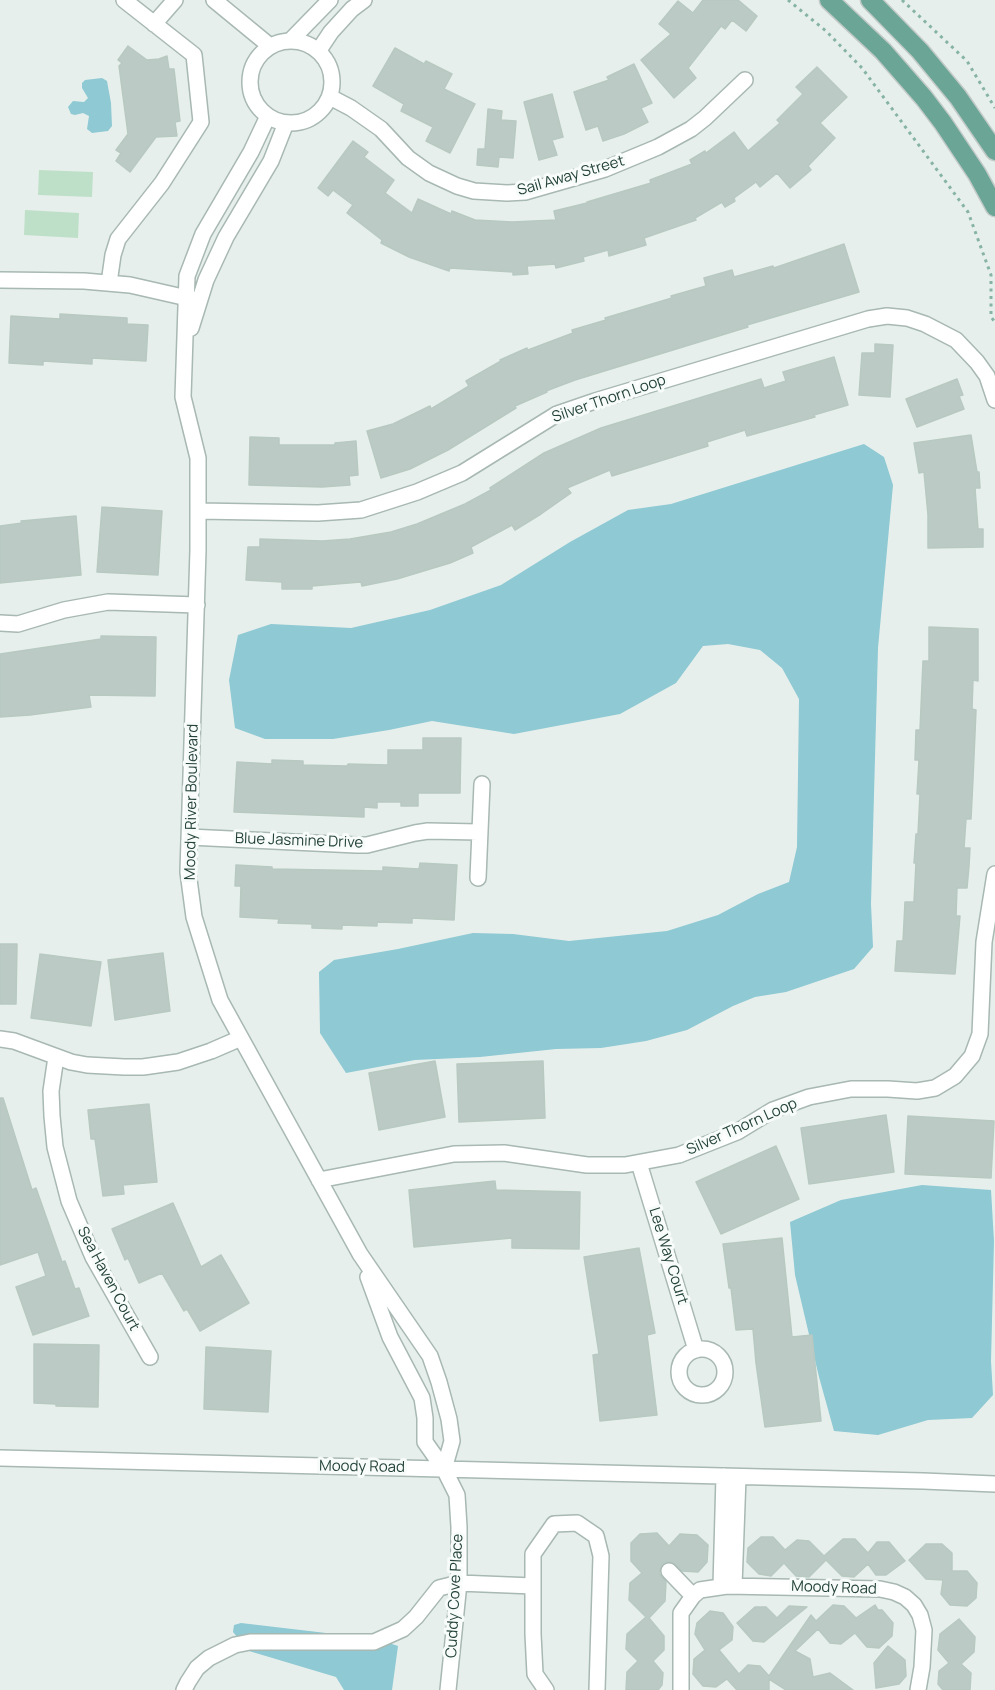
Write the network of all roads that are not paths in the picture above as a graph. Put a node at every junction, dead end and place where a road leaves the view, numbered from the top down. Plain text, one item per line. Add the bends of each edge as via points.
1 (124, 0) edge
2 (175, 0) edge
3 (214, 0) edge
4 (330, 0) edge
5 (364, 0) edge
6 (829, 0) edge
7 (870, 0) edge
8 (154, 24) junction
9 (291, 40) junction
10 (270, 46) junction
11 (319, 50) junction
12 (745, 80) dead end
13 (330, 97) junction
14 (268, 116) junction
15 (286, 123) junction
16 (995, 151) edge
17 (995, 207) edge
18 (0, 280) edge
19 (109, 283) junction
20 (193, 299) junction
21 (995, 400) edge
22 (198, 511) junction
23 (197, 605) junction
24 (0, 623) edge
25 (482, 784) dead end
26 (479, 832) junction
27 (189, 837) junction
28 (995, 874) edge
29 (478, 878) dead end
30 (988, 1017) edge
31 (241, 1038) junction
32 (0, 1039) edge
33 (56, 1058) junction
34 (639, 1163) junction
35 (319, 1180) junction
36 (360, 1254) junction
37 (408, 1326) junction
38 (390, 1337) junction
39 (696, 1350) dead end
40 (150, 1358) dead end
41 (0, 1458) edge
42 (444, 1469) junction
43 (731, 1476) junction
44 (995, 1484) edge
45 (669, 1571) dead end
46 (459, 1583) junction
47 (533, 1586) junction
48 (728, 1586) junction
49 (693, 1596) junction
50 (184, 1690) edge
51 (448, 1690) edge
52 (546, 1690) edge
53 (597, 1690) edge
54 (681, 1690) edge
55 (918, 1690) edge

1 - 8 street
2 - 8 street
3 - 10 street
4 - 9 street
5 - 11 street via 338,24
6 - 17 main road via 883,51 924,98
7 - 16 main road via 928,60
8 - 19 street via 194,55 201,122 162,183 118,239
9 - 10 street
9 - 11 street
10 - 14 street via 255,61 250,85 254,99
11 - 13 street via 332,75
12 - 13 street, Sail Away Street via 691,129 658,147 605,169 507,194 474,191 429,173 408,158 381,129
13 - 15 street via 318,113 306,120
14 - 15 street
14 - 20 street, Moody River Boulevard via 203,234 187,276
15 - 20 street, Moody River Boulevard via 271,161
18 - 19 street
19 - 20 street
20 - 22 street, Moody River Boulevard via 183,397 198,458
21 - 22 street, Silver Thorn Loop via 987,376 956,340 925,324 887,316 557,414 462,473 361,510
22 - 23 street, Moody River Boulevard
23 - 24 street via 108,602 18,624
23 - 27 street, Moody River Boulevard
25 - 26 street
26 - 27 street, Blue Jasmine Drive via 415,832 356,845
26 - 29 street
27 - 31 street, Moody River Boulevard via 188,872 194,917 220,1000
28 - 30 street, Silver Thorn Loop via 984,942
30 - 34 street, Silver Thorn Loop via 972,1056 955,1076 935,1088 851,1089 809,1097 679,1155
31 - 33 street via 192,1058 153,1066 106,1067
31 - 35 street, Moody River Boulevard
32 - 33 street
33 - 40 street, Sea Haven Court via 52,1116 55,1147 69,1201 93,1257
34 - 35 street, Silver Thorn Loop via 587,1165 504,1153 454,1154
34 - 39 street, Lee Way Court
35 - 36 street, Moody River Boulevard
36 - 37 street, Moody River Boulevard
36 - 38 street, Moody River Boulevard
37 - 38 street
37 - 42 street, Moody River Boulevard via 430,1356 449,1419 452,1441
38 - 42 street, Moody River Boulevard via 422,1398 425,1442
41 - 42 street, Moody Road
42 - 43 street, Moody Road
42 - 46 street, Cuddy Cove Place via 457,1495
43 - 44 street, Moody Road
43 - 48 street
45 - 49 street
46 - 47 street
46 - 50 street via 439,1588 403,1629 374,1642 250,1641 209,1658
46 - 51 street, Cuddy Cove Place
47 - 52 street via 535,1674
47 - 53 street via 533,1554 554,1524 577,1523 596,1536 601,1556
48 - 49 street, Moody Road via 700,1590
48 - 55 street, Moody Road via 880,1589 906,1596 920,1615 924,1630
49 - 54 street via 681,1613

